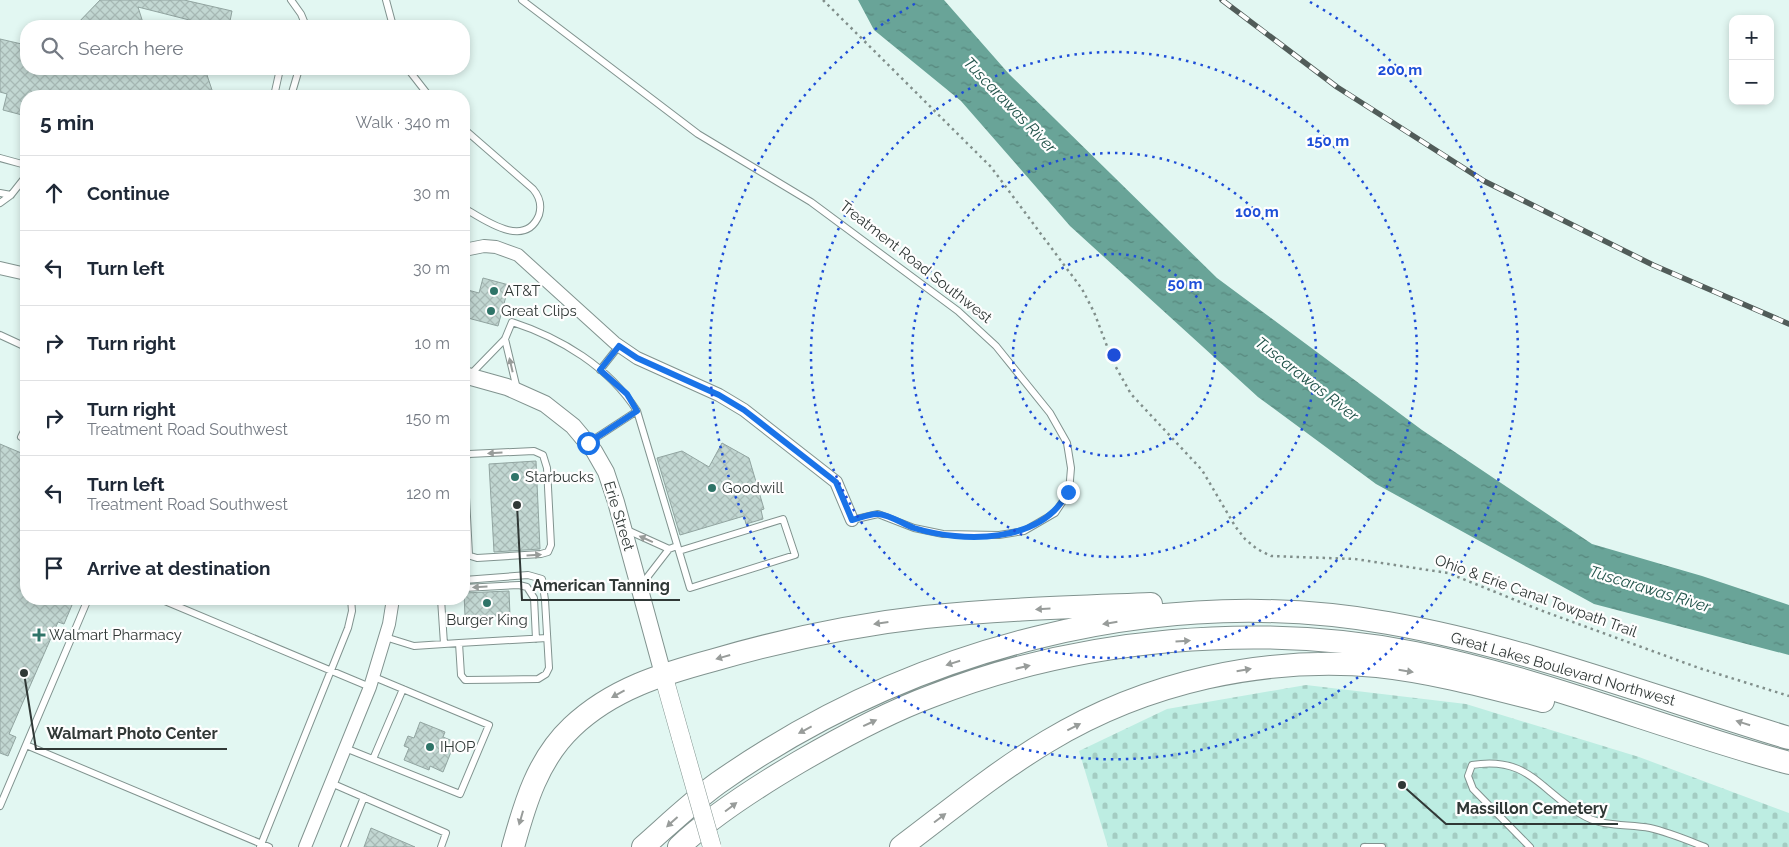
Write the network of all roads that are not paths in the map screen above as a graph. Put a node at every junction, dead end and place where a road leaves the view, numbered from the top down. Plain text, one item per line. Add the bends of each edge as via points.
1 (291, 0) edge
2 (386, 0) edge
3 (522, 0) edge
4 (304, 20) edge
5 (391, 20) edge
6 (279, 75) edge
7 (297, 75) edge
8 (413, 75) edge
9 (275, 90) edge
10 (293, 90) edge
11 (424, 90) edge
12 (470, 134) edge
13 (0, 158) edge
14 (20, 163) edge
15 (20, 184) edge
16 (0, 193) edge
17 (12, 195) junction
18 (0, 202) edge
19 (470, 212) edge
20 (470, 249) edge
21 (0, 268) edge
22 (20, 273) edge
23 (0, 335) edge
24 (505, 339) junction
25 (20, 344) edge
26 (619, 346) junction
27 (600, 370) junction
28 (470, 374) edge
29 (470, 380) edge
30 (517, 391) junction
31 (637, 411) junction
32 (588, 443) junction
33 (470, 454) edge
34 (852, 520) joint
35 (624, 528) junction
36 (678, 548) junction
37 (669, 549) junction
38 (470, 555) edge
39 (470, 580) edge
40 (640, 587) junction
41 (470, 588) edge
42 (85, 605) edge
43 (174, 605) edge
44 (352, 605) edge
45 (392, 605) edge
46 (441, 605) edge
47 (385, 637) junction
48 (547, 638) junction
49 (536, 639) junction
50 (459, 643) junction
51 (444, 644) junction
52 (1538, 659) junction
53 (331, 670) junction
54 (663, 674) junction
55 (372, 682) junction
56 (403, 689) junction
57 (1675, 728) junction
58 (1789, 738) edge
59 (26, 745) junction
60 (345, 748) junction
61 (372, 759) junction
62 (1789, 764) edge
63 (331, 782) junction
64 (364, 797) junction
65 (0, 806) edge
66 (261, 845) edge
67 (269, 847) edge
68 (305, 847) edge
69 (344, 847) edge
70 (441, 847) edge
71 (513, 847) edge
72 (644, 847) edge
73 (679, 847) edge
74 (712, 847) edge
75 (901, 847) edge
76 (1364, 847) edge
77 (1382, 847) edge
78 (1530, 847) edge
79 (1704, 847) edge

1 - 4 lane
2 - 5 lane
3 - 34 lane, Treatment Road Southwest via 698,134 811,202 958,311 996,346 1050,413 1067,443 1071,468 1068,492 1054,512 1024,531 998,535 943,534 914,528 878,514
6 - 9 lane
7 - 10 lane
8 - 11 lane
12 - 19 lane via 533,189 540,207 531,226 511,231 497,228
13 - 14 lane
15 - 17 lane
16 - 17 lane
17 - 18 lane
20 - 26 street, Treatment Road Southwest via 496,247 518,255
21 - 22 street
23 - 25 lane
24 - 27 lane via 512,322 537,330
24 - 28 lane
30 -> 24 lane
26 - 27 lane
26 - 34 street, Treatment Road Southwest via 744,410 836,482
27 - 31 lane via 627,394
29 - 30 street, Erie Street
30 - 32 street, Erie Street via 554,410
31 - 32 lane
31 - 36 lane
32 - 35 street, Erie Street via 606,472
38 -> 33 lane via 477,558 544,554 550,550 551,540 547,468 543,455 530,451
37 -> 35 lane
35 - 40 street, Erie Street
36 - 36 lane via 690,588 795,555 784,519
36 - 37 lane
37 - 40 lane
39 - 48 lane via 528,575 540,578 544,585
40 - 54 street, Erie Street
49 -> 41 lane via 534,598 527,587
42 - 59 lane
43 - 53 lane
44 - 53 lane via 348,628
45 - 47 street
46 - 51 lane
47 - 51 lane via 414,646
47 - 55 street
48 - 49 lane
48 - 50 lane via 548,670 535,680 466,681 462,675
49 - 50 lane
50 - 51 lane
52 -> 54 highway via 1459,628 1390,612 1310,604 1208,602 925,617 754,648
58 -> 52 highway, Great Lakes Boulevard Northwest
52 -> 72 highway, Great Lakes Boulevard Northwest via 1387,623 1282,612 1153,616 1071,630 1000,647 934,669 823,720 718,784
53 - 55 lane
53 - 66 lane
54 -> 71 highway via 603,702 558,742 532,785
54 - 74 main road, Erie Street, bridge
55 - 56 lane
55 - 60 street
56 - 61 lane
56 - 61 lane via 489,725 460,794
57 - 62 highway, Great Lakes Boulevard Northwest
73 -> 57 highway, Great Lakes Boulevard Northwest via 790,767 896,711 932,695 1017,668 1126,646 1245,638 1325,640 1374,646 1502,673
75 -> 57 highway via 1015,761 1076,726 1160,691 1248,670 1298,664 1379,667 1461,680 1634,724
59 - 65 lane
59 - 66 lane
60 - 61 lane
60 - 63 street
63 - 64 lane
63 - 68 street
64 - 69 lane
64 - 70 lane via 446,833
66 - 67 lane
76 - 77 lane
78 - 79 lane via 1473,789 1468,776 1472,765 1487,762 1506,764 1529,773 1554,797 1586,817 1603,823 1652,828

